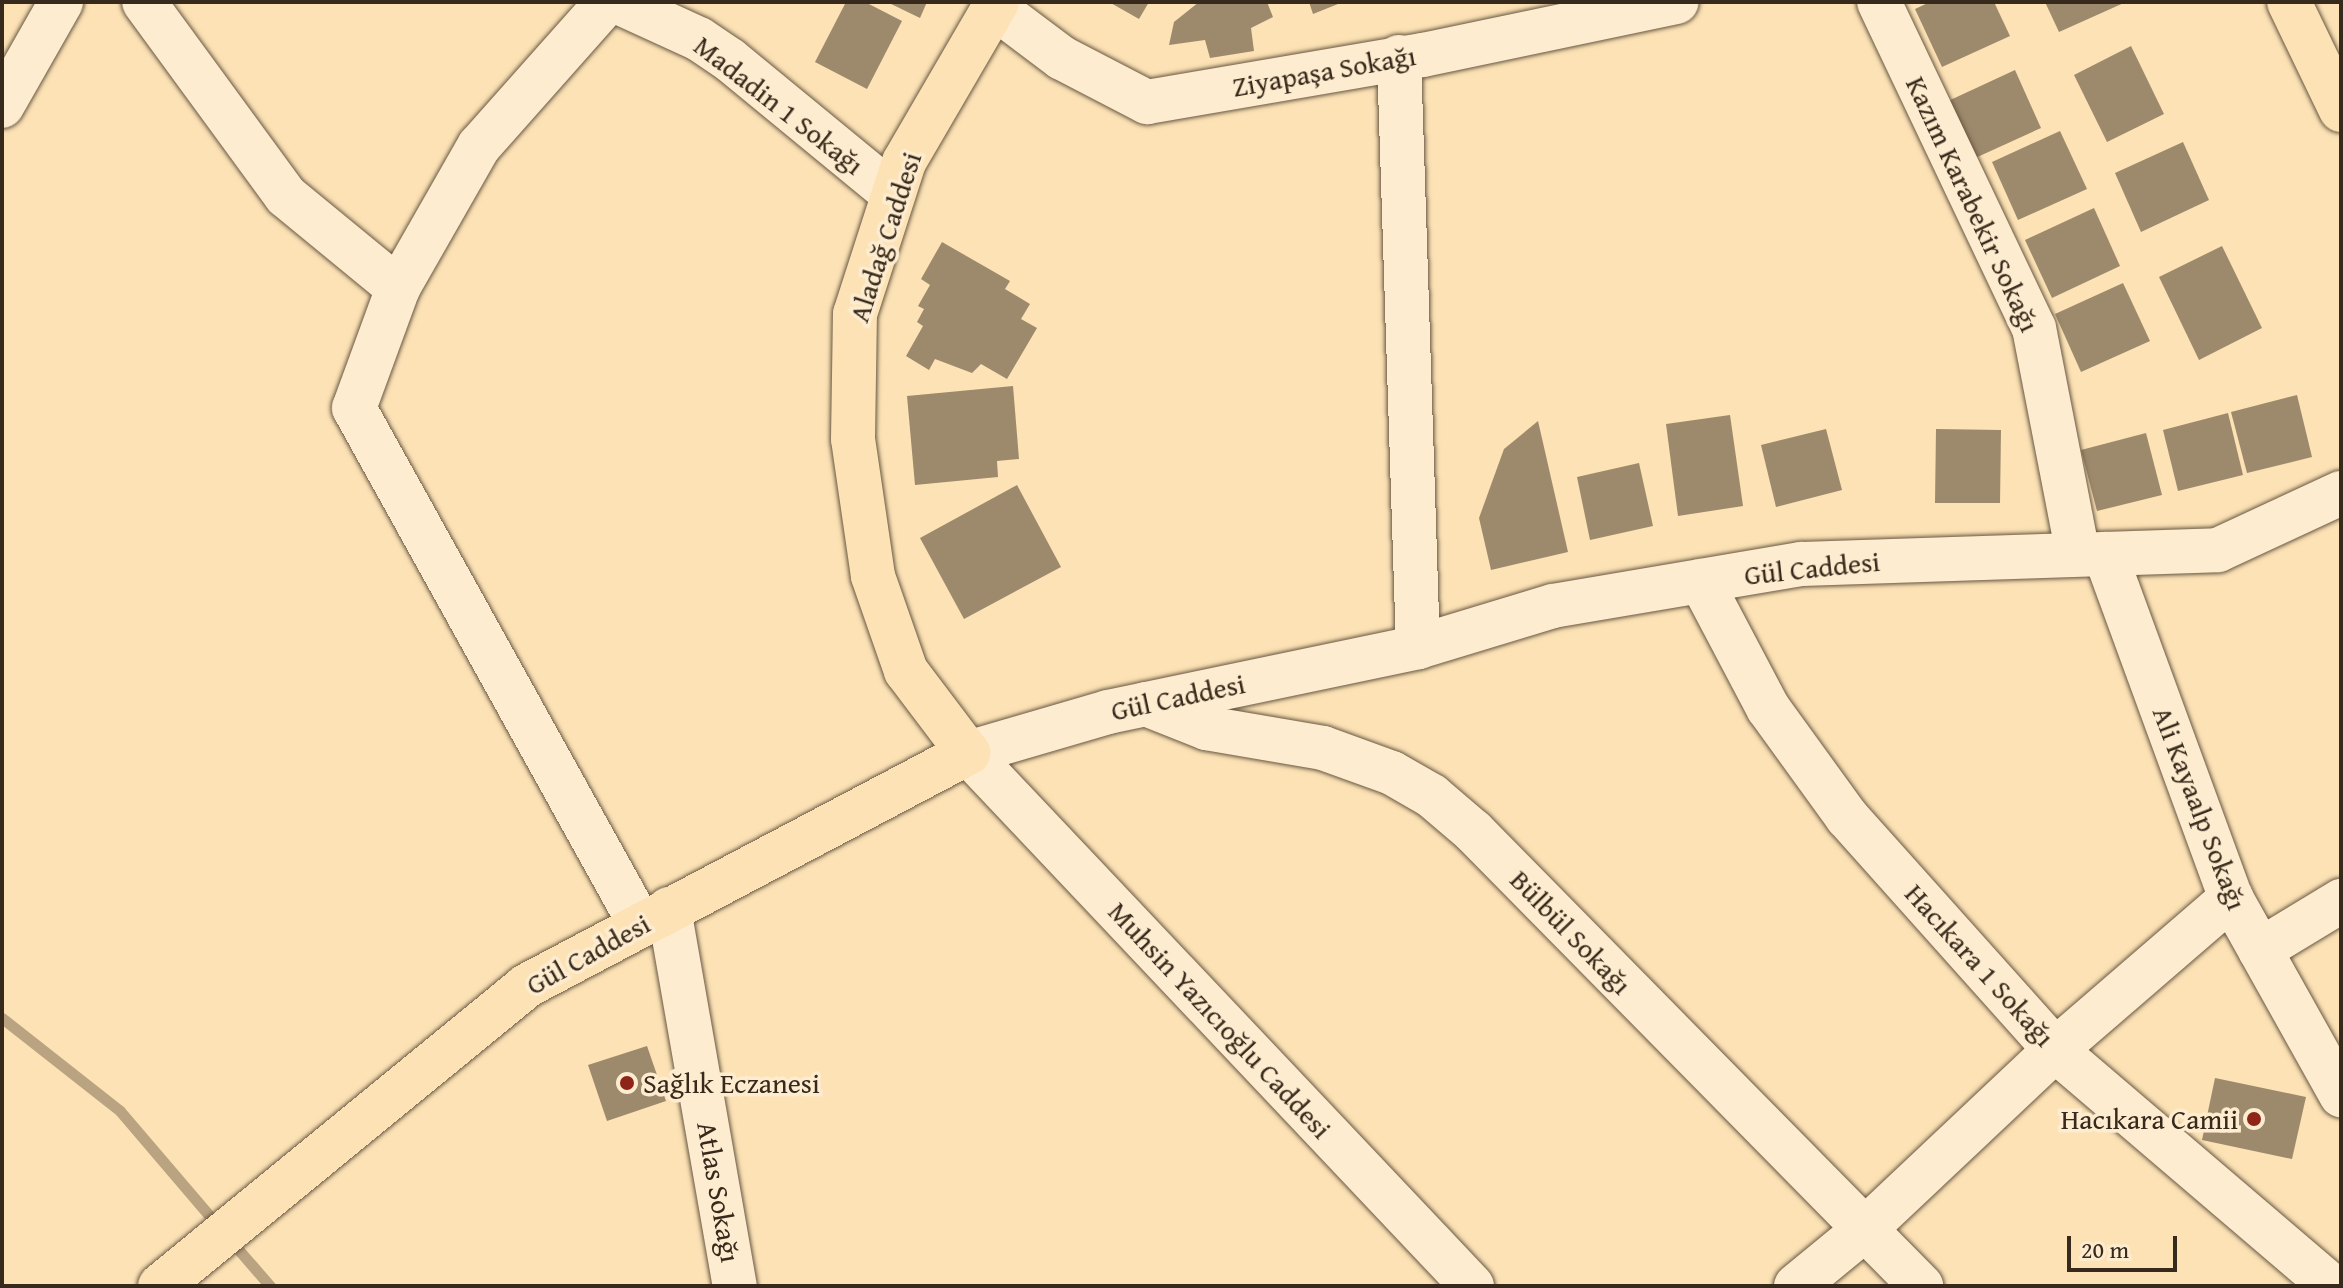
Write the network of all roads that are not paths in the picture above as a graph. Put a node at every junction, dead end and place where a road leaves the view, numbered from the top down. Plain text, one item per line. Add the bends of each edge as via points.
1 (61, 2) edge
2 (144, 2) edge
3 (607, 2) edge
4 (618, 2) edge
5 (1677, 2) edge
6 (1879, 2) edge
7 (2289, 2) edge
8 (995, 4) edge
9 (1494, 20) edge
10 (1399, 57) junction
11 (2, 106) edge
12 (2341, 110) edge
13 (893, 194) junction
14 (398, 288) junction
15 (2341, 493) edge
16 (2092, 554) junction
17 (1701, 581) junction
18 (1418, 647) junction
19 (1146, 704) junction
20 (968, 753) junction
21 (2231, 898) junction
22 (2341, 901) edge
23 (654, 917) junction
24 (2260, 950) junction
25 (2055, 1050) junction
26 (2341, 1095) edge
27 (1863, 1231) junction
28 (160, 1286) edge
29 (735, 1286) edge
30 (1472, 1286) edge
31 (1796, 1286) edge
32 (1921, 1286) edge
33 (2331, 1286) edge

1 - 11 street
2 - 14 street via 286,196
3 - 14 street, Atlas Sokağı via 479,146
4 - 13 street, Madadin 1 Sokağı via 699,39 730,60
5 - 9 street, Ziyapaşa Sokağı
6 - 16 street, Kazım Karabekir Sokağı via 2034,328
7 - 12 main road
8 - 10 street, Ziyapaşa Sokağı via 1062,58 1147,102
8 - 13 main road, Aladağ Caddesi via 904,162
9 - 10 street, Ziyapaşa Sokağı
10 - 18 street
13 - 20 main road, Aladağ Caddesi via 855,314 853,439 873,576 906,671
14 - 23 street, Atlas Sokağı via 354,408
15 - 16 street, Gül Caddesi via 2218,550
16 - 17 street, Gül Caddesi via 1801,564
16 - 21 street, Ali Kayaalp Sokağı
17 - 18 street, Gül Caddesi via 1553,606
17 - 25 street, Hacıkara 1 Sokağı via 1768,708 1847,817
18 - 19 street, Gül Caddesi
19 - 20 street, Gül Caddesi
19 - 27 street, Bülbül Sokağı via 1206,728 1323,748 1392,773 1432,796 1473,831
20 - 23 main road, Gül Caddesi
20 - 30 street, Muhsin Yazıcıoğlu Caddesi
21 - 24 street, Ali Kayaalp Sokağı
21 - 25 street
22 - 24 street
23 - 28 main road, Gül Caddesi via 526,986
23 - 29 street, Atlas Sokağı
24 - 26 street, Ali Kayaalp Sokağı
25 - 27 street
25 - 33 street, Hacıkara 1 Sokağı
27 - 31 street
27 - 32 street, Bülbül Sokağı

